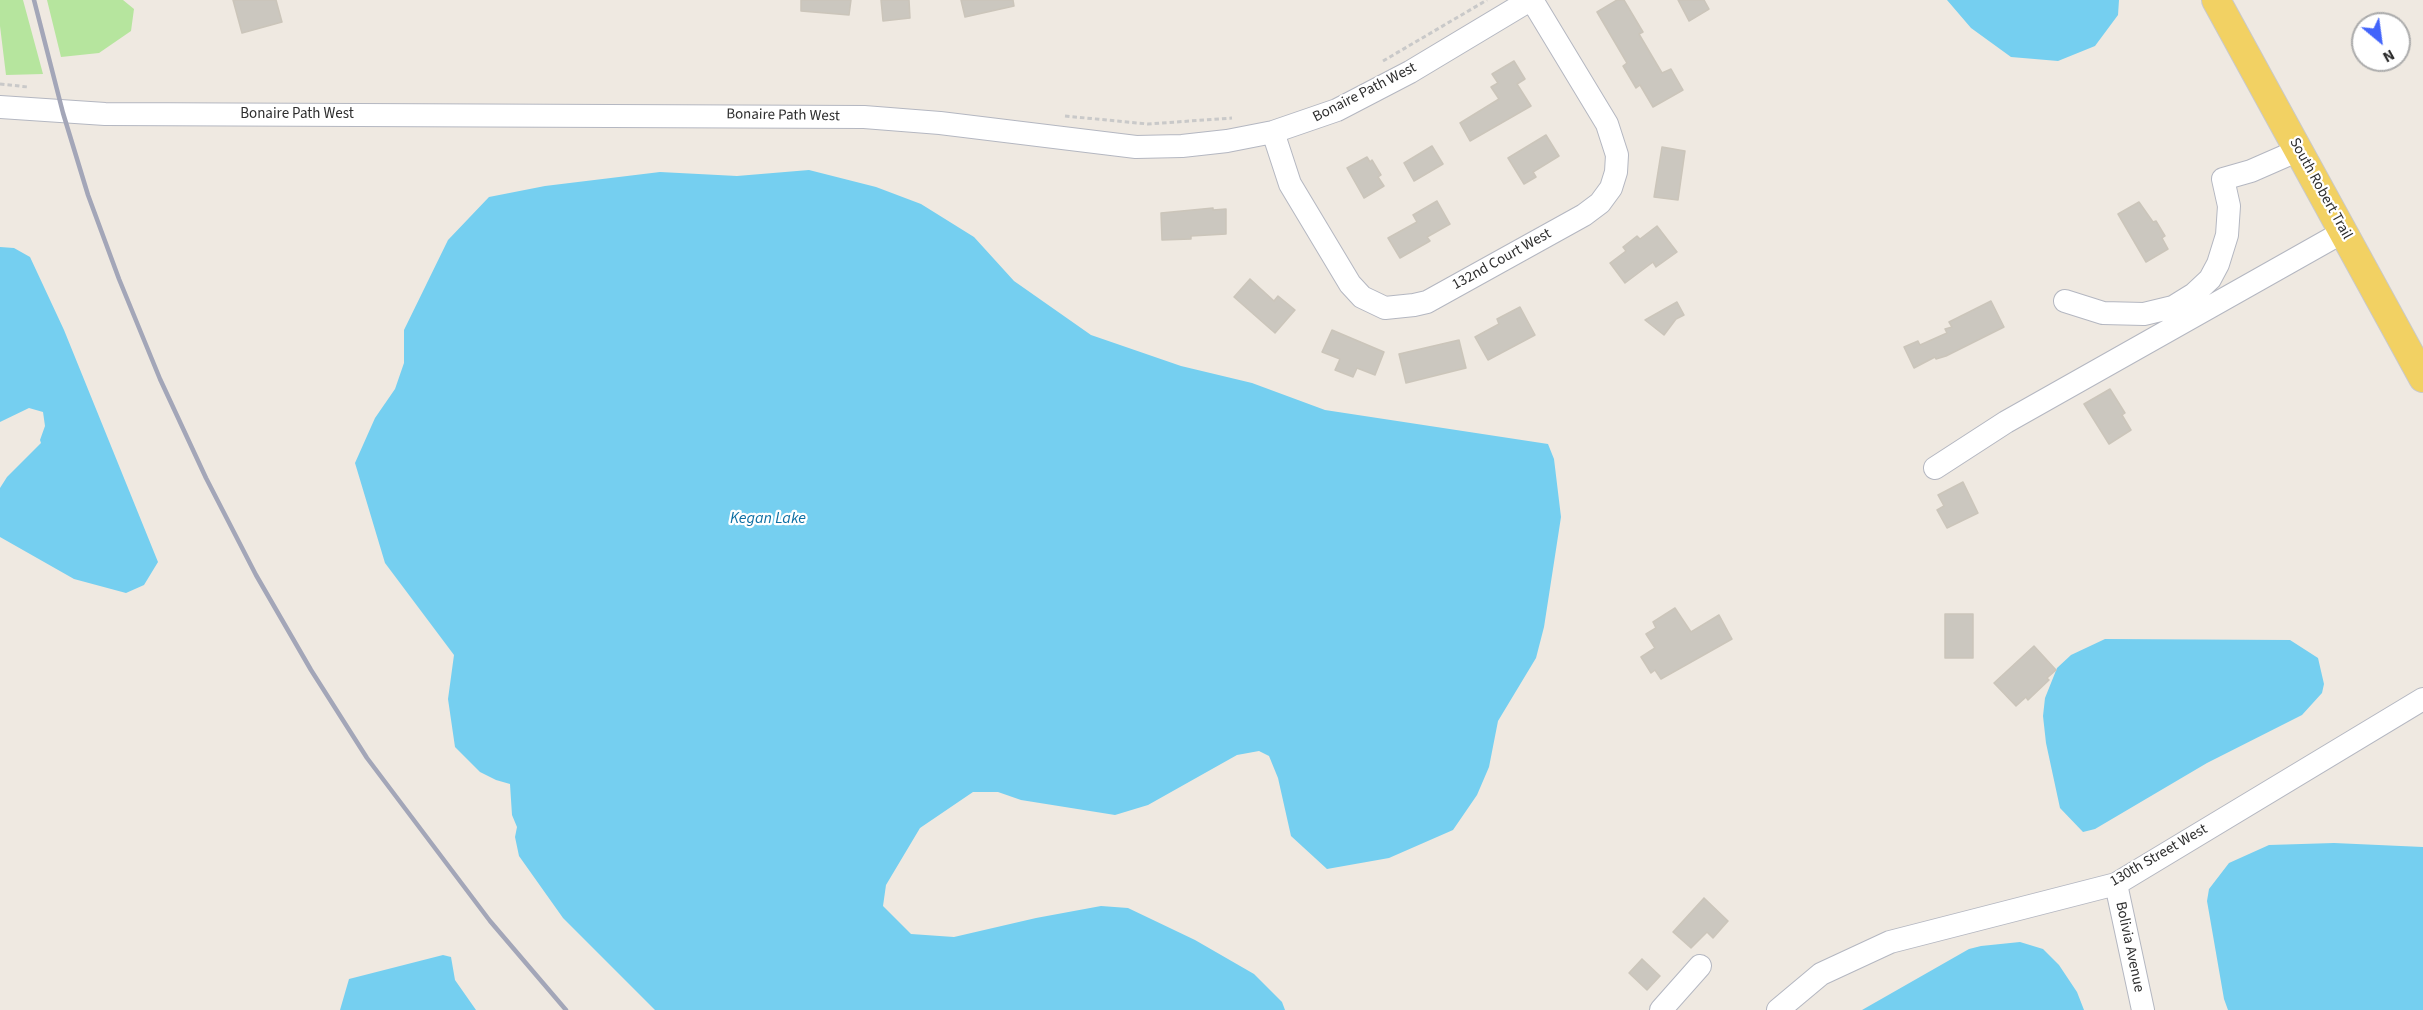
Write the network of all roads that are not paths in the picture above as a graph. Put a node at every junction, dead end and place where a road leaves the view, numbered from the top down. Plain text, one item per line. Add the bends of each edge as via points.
1 (1531, 0) edge
2 (2216, 0) edge
3 (0, 107) edge
4 (1273, 132) junction
5 (2299, 150) junction
6 (2343, 232) junction
7 (2064, 301) dead end
8 (2423, 378) edge
9 (1935, 468) dead end
10 (2423, 699) edge
11 (2115, 884) junction
12 (1700, 966) dead end
13 (1660, 1010) edge
14 (1778, 1010) edge
15 (2143, 1010) edge

1 - 4 street, Bonaire Path West via 1376,91 1337,110
1 - 4 street, 132nd Court West via 1607,124 1617,155 1611,188 1584,215 1427,302 1384,308 1362,297 1350,284 1290,184
2 - 5 main road, South Robert Trail
3 - 4 street, Bonaire Path West via 105,114 864,117 1136,147 1182,146
5 - 6 main road, South Robert Trail
5 - 7 street via 2252,171 2223,178 2229,206 2227,235 2210,279 2194,294 2173,307 2144,314 2103,313
6 - 8 main road, South Robert Trail
6 - 9 street via 2006,422
10 - 11 street, 130th Street West
11 - 14 street, 130th Street West via 1890,942 1821,974
11 - 15 street, Bolivia Avenue
12 - 13 street

